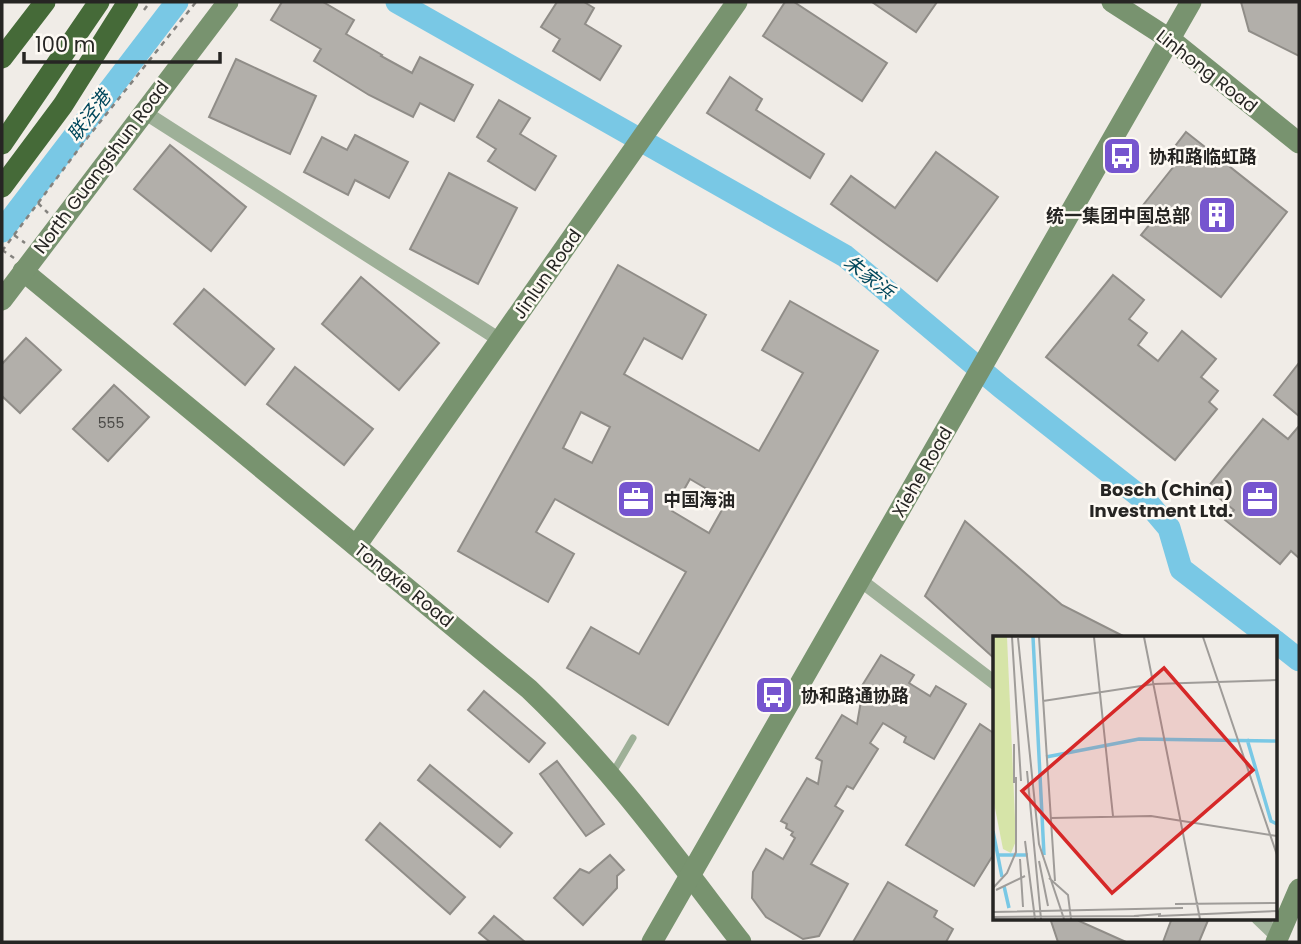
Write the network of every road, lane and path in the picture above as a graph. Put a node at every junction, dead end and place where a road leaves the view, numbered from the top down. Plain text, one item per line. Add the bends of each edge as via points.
1 (45, 2) edge
2 (100, 2) edge
3 (128, 2) edge
4 (196, 2) edge
5 (228, 2) edge
6 (737, 2) edge
7 (1112, 2) edge
8 (1191, 2) edge
9 (1171, 40) junction
10 (2, 58) edge
11 (144, 112) junction
12 (1299, 143) edge
13 (2, 144) edge
14 (2, 187) edge
15 (2, 251) edge
16 (23, 271) junction
17 (2, 300) edge
18 (500, 340) junction
19 (356, 546) junction
20 (860, 580) junction
21 (993, 681) edge
22 (633, 738) dead end
23 (612, 775) junction
24 (690, 875) junction
25 (1299, 889) edge
26 (1260, 920) edge
27 (1277, 940) edge
28 (652, 942) edge
29 (741, 942) edge

1 - 10 highway
2 - 13 highway
3 - 14 highway via 63,105
4 - 15 path
5 - 11 street, North Guangshun Road
6 - 18 street, Jinlun Road
7 - 9 street, Linhong Road
8 - 9 street, Xiehe Road
9 - 12 street, Linhong Road
9 - 20 street, Xiehe Road
11 - 16 street, North Guangshun Road
11 - 18 street
16 - 17 street, North Guangshun Road
16 - 19 street, Tongxie Road
18 - 19 street, Jinlun Road
19 - 23 street, Tongxie Road via 529,689
20 - 21 street
20 - 24 street, Xiehe Road
22 - 23 lane
23 - 24 street, Tongxie Road
24 - 28 street, Xiehe Road
24 - 29 street, Tongxie Road
25 - 27 street
26 - 27 street

